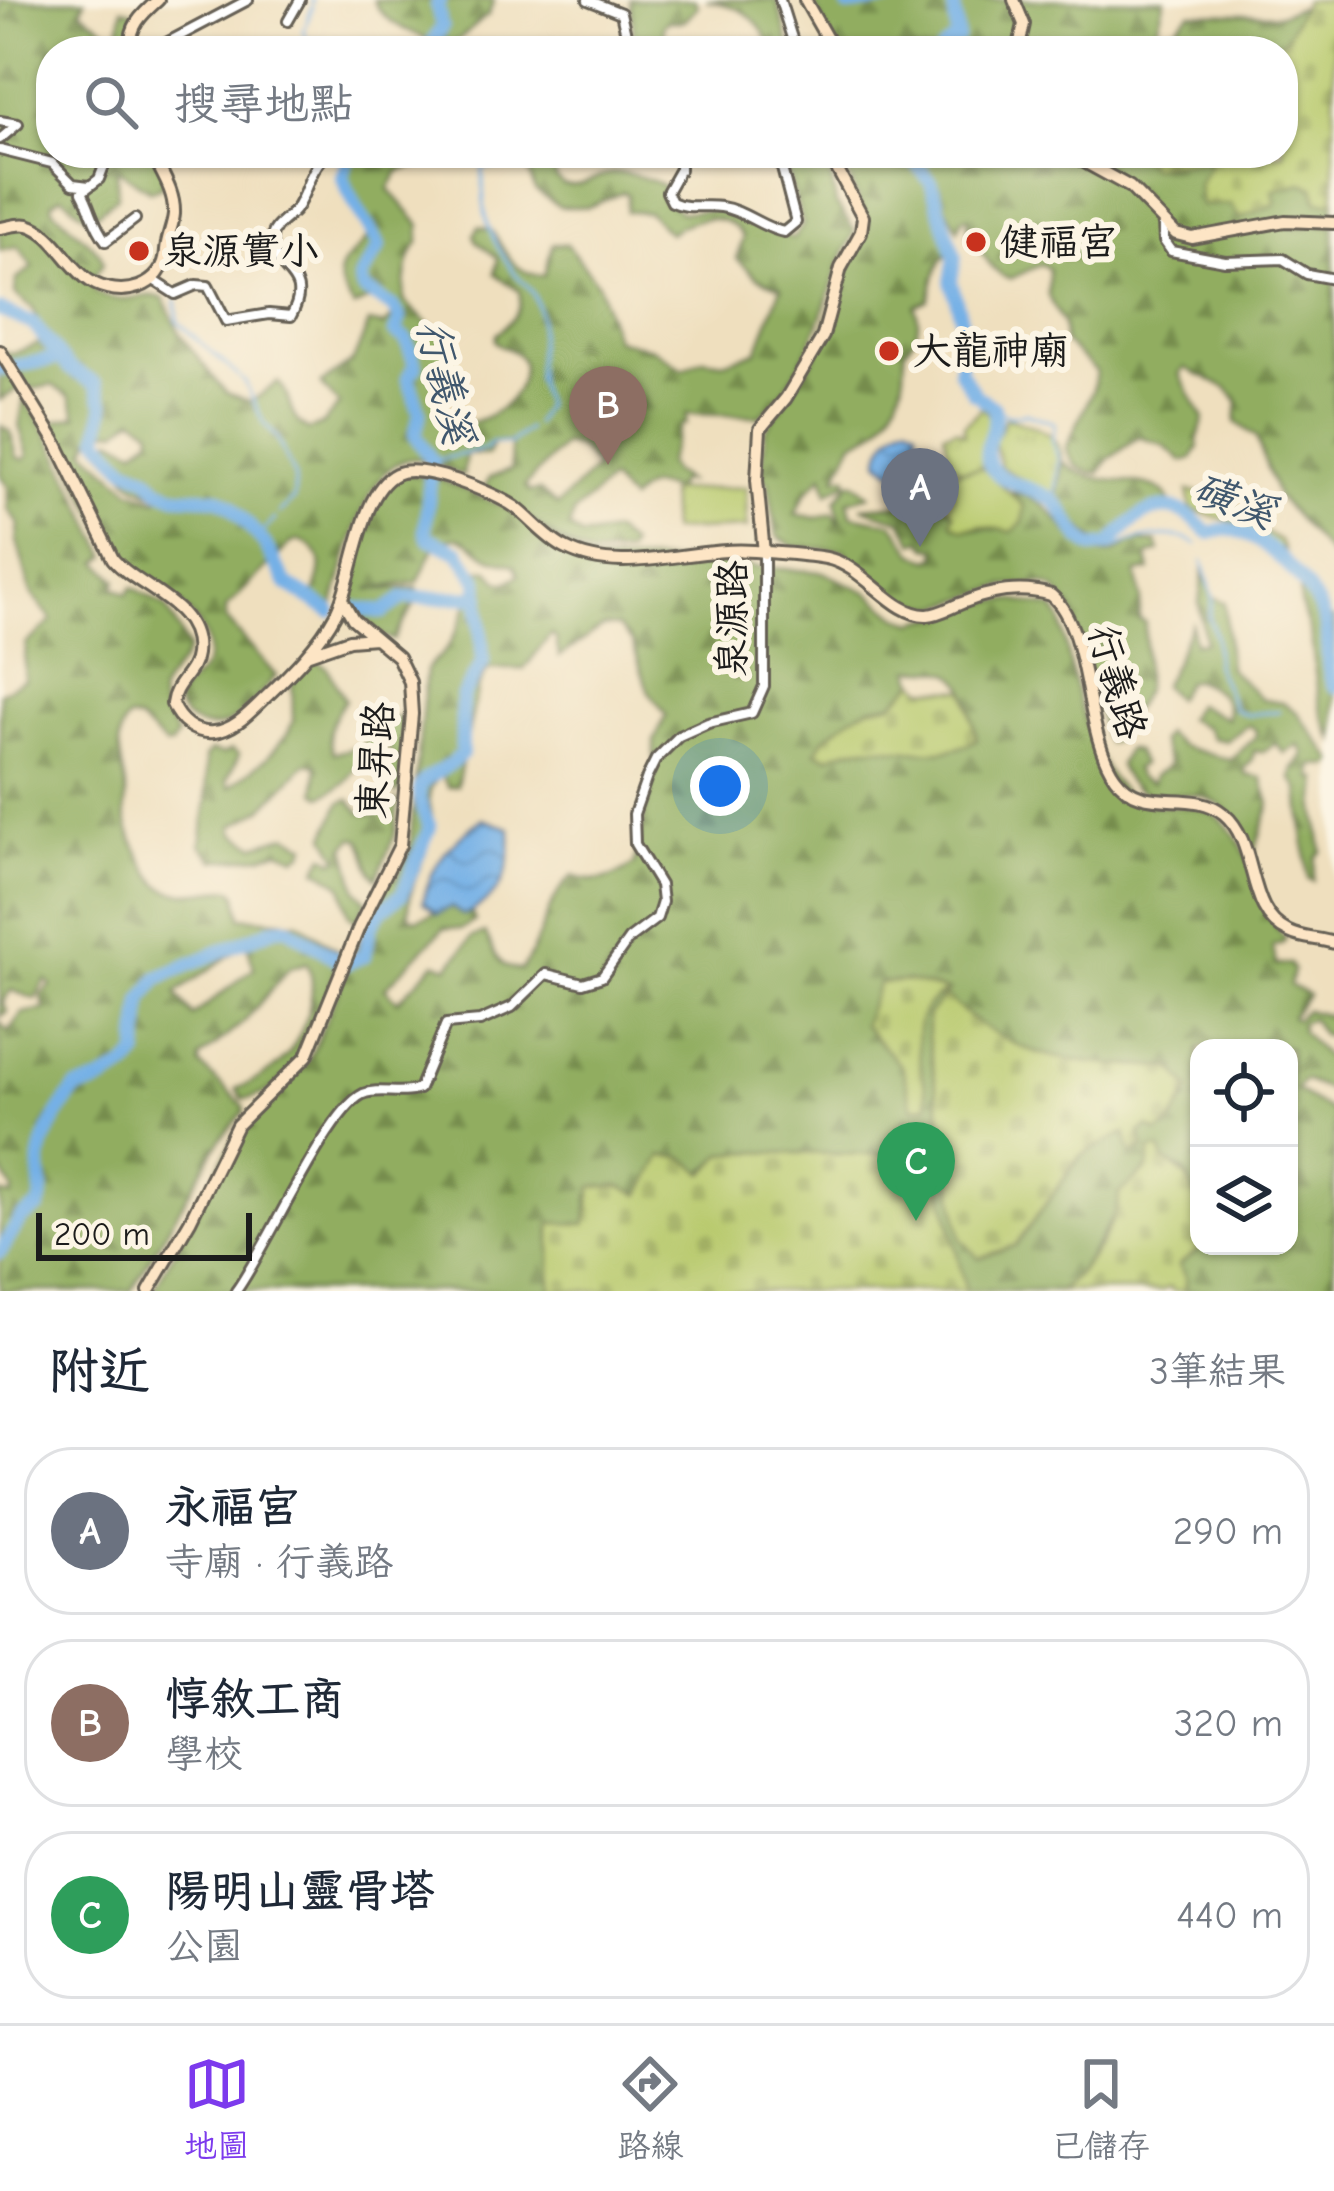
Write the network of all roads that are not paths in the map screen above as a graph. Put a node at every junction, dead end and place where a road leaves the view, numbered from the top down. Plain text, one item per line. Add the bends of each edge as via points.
1 (158, 0) edge
2 (248, 0) edge
3 (300, 0) edge
4 (589, 0) edge
5 (780, 0) edge
6 (805, 0) edge
7 (1014, 0) edge
8 (288, 22) dead end
9 (132, 36) edge
10 (180, 36) edge
11 (626, 36) edge
12 (791, 36) edge
13 (825, 36) edge
14 (1021, 36) edge
15 (0, 121) edge
16 (0, 139) edge
17 (0, 150) edge
18 (36, 160) edge
19 (56, 168) edge
20 (105, 168) edge
21 (159, 168) edge
22 (315, 168) edge
23 (679, 168) edge
24 (782, 168) edge
25 (837, 168) edge
26 (1095, 168) edge
27 (90, 186) junction
28 (135, 219) dead end
29 (1163, 224) junction
30 (1334, 224) edge
31 (0, 229) edge
32 (1334, 279) edge
33 (154, 281) junction
34 (6, 360) edge
35 (764, 553) junction
36 (343, 601) junction
37 (375, 638) junction
38 (307, 655) junction
39 (1334, 943) edge
40 (148, 1291) edge
41 (236, 1291) edge

1 - 9 street
2 - 10 street
3 - 8 street
4 - 11 street via 621,13
5 - 12 street
6 - 13 street
7 - 14 street
15 - 16 street via 18,124
17 - 18 street
19 - 27 street via 73,184
20 - 27 street
21 - 33 street via 174,208 166,260
22 - 33 street via 272,238 300,290 291,316 226,321 208,286 175,294
23 - 24 street via 667,192 672,202 727,208 784,232 796,222
25 - 35 street, 泉源路 via 863,217 861,232 841,268 823,336 760,430
26 - 29 street via 1130,187
27 - 28 street via 83,195 106,241
29 - 30 street via 1192,238 1275,222
29 - 32 street via 1171,250 1225,261 1283,260
31 - 33 street via 29,226 43,234 91,282 130,289
34 - 38 street, 東昇路 via 113,559 182,614 197,647 172,697 185,724 208,733 238,722
35 - 36 street, 行義路 via 586,557 495,495 424,471 399,472 374,496
35 - 39 street, 行義路 via 844,563 923,615 994,592 1051,595 1069,619 1115,777 1143,799 1199,800 1221,811 1242,834 1276,923
35 - 41 street, 泉源路 via 760,703 747,716 708,723 666,746 634,814 635,844 660,886 657,918 629,939 602,977 583,983 546,974 496,1015 446,1024 419,1089 360,1095
36 - 37 street
36 - 38 street
37 - 38 street, 東昇路
37 - 40 street, 東昇路 via 404,665 412,694 400,845 307,1056 237,1125

